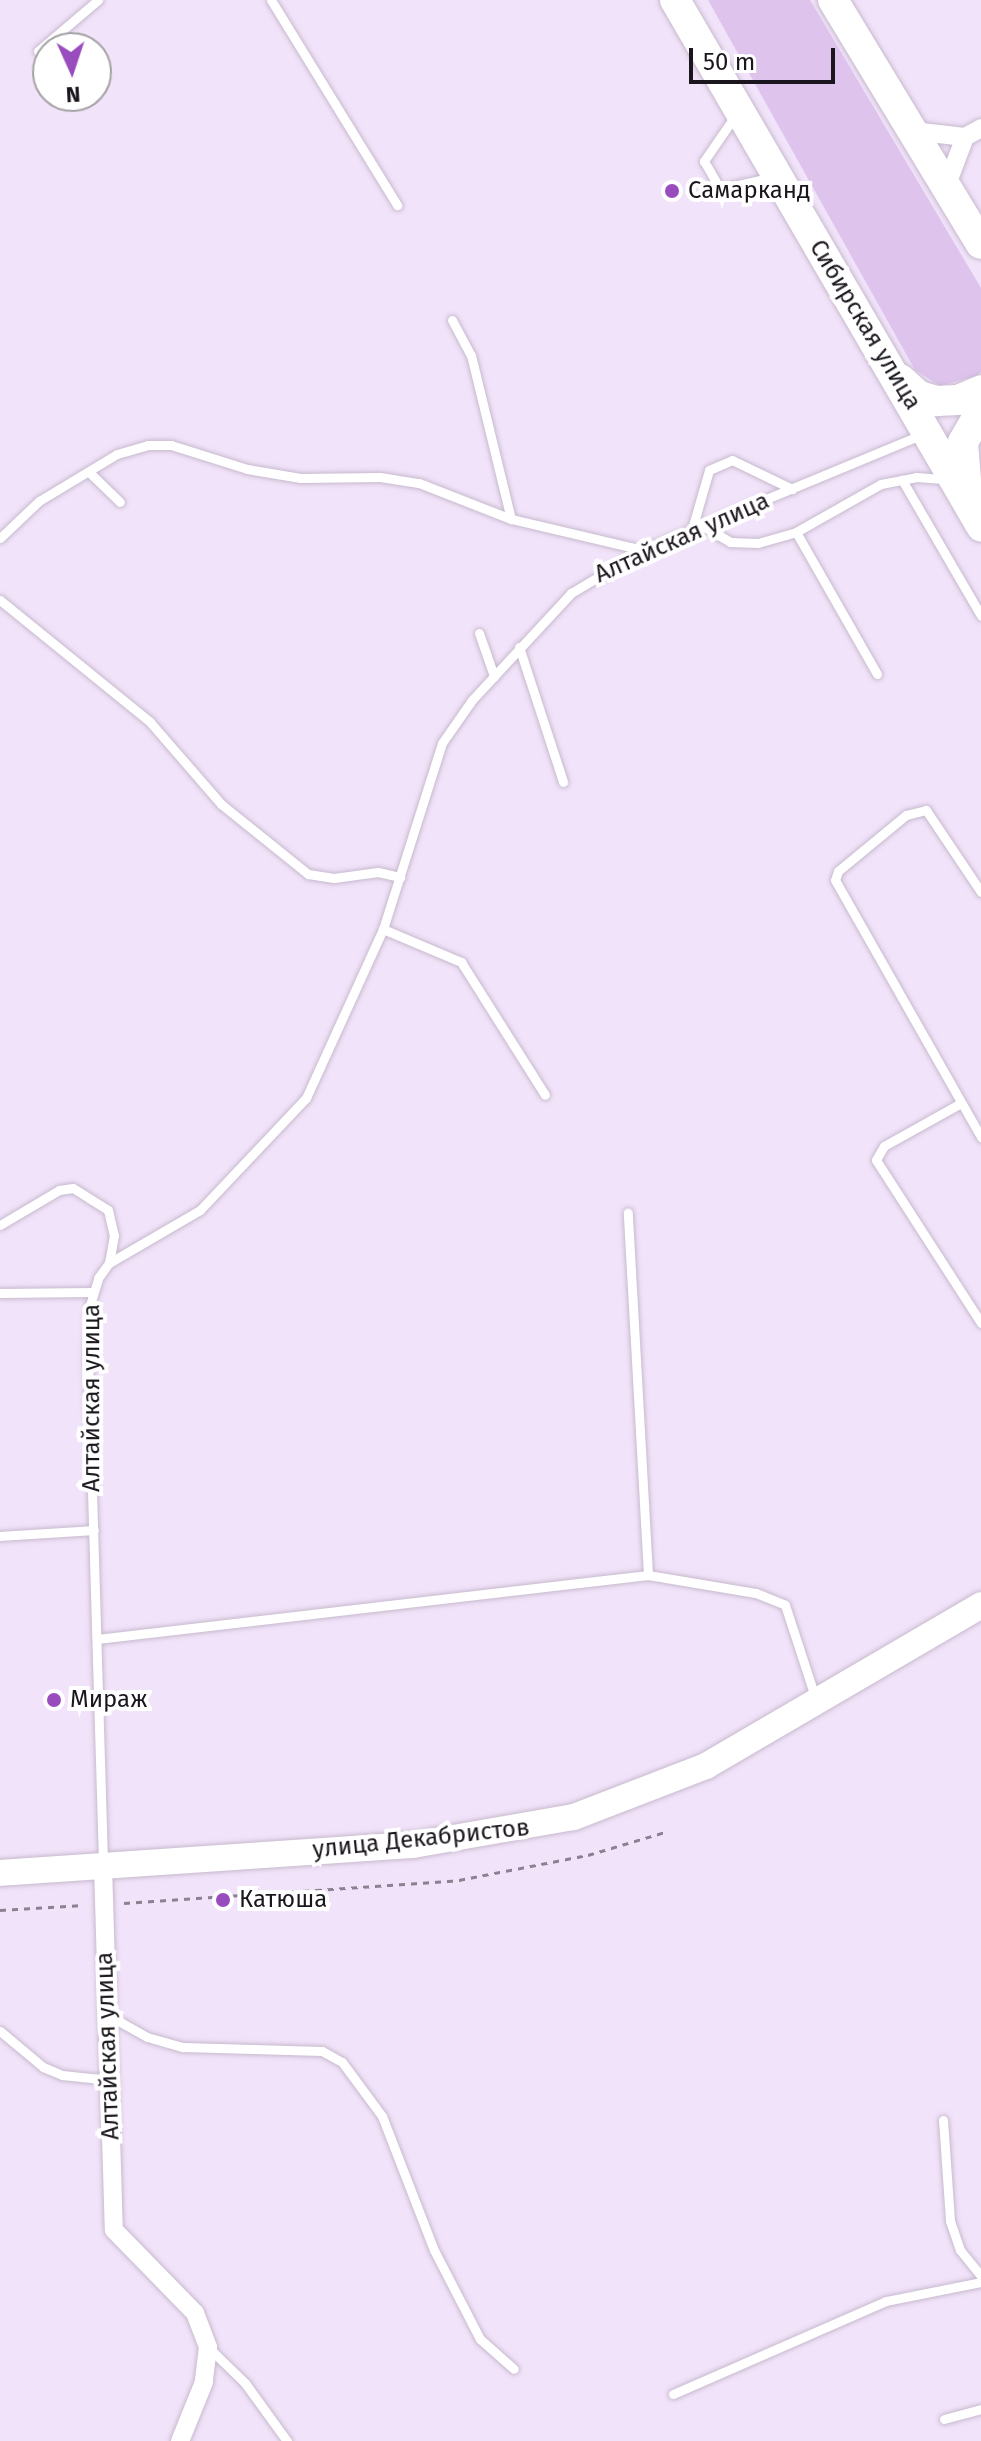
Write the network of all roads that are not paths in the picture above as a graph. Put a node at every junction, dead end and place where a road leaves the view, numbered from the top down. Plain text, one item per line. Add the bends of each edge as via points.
1 (98, 0) edge
2 (271, 0) edge
3 (675, 0) edge
4 (843, 8) edge
5 (60, 32) edge
6 (739, 111) junction
7 (913, 131) junction
8 (973, 132) edge
9 (776, 176) junction
10 (946, 187) junction
11 (397, 205) dead end
12 (981, 244) edge
13 (452, 320) dead end
14 (893, 372) junction
15 (981, 390) edge
16 (981, 411) edge
17 (928, 432) junction
18 (89, 472) junction
19 (902, 480) junction
20 (955, 480) junction
21 (792, 489) junction
22 (120, 502) dead end
23 (976, 517) edge
24 (511, 519) junction
25 (696, 527) junction
26 (796, 532) junction
27 (0, 538) edge
28 (643, 550) junction
29 (0, 600) edge
30 (981, 616) edge
31 (479, 633) dead end
32 (519, 647) junction
33 (877, 674) dead end
34 (494, 676) junction
35 (563, 782) dead end
36 (400, 877) junction
37 (981, 892) edge
38 (383, 929) junction
39 (545, 1095) dead end
40 (961, 1103) junction
41 (981, 1137) edge
42 (628, 1213) dead end
43 (0, 1225) edge
44 (109, 1263) junction
45 (92, 1292) junction
46 (0, 1293) edge
47 (981, 1323) edge
48 (94, 1530) junction
49 (0, 1536) edge
50 (648, 1575) junction
51 (981, 1605) edge
52 (97, 1639) junction
53 (817, 1702) junction
54 (103, 1866) junction
55 (0, 1873) edge
56 (105, 2013) junction
57 (0, 2031) edge
58 (110, 2080) junction
59 (943, 2120) dead end
60 (981, 2276) edge
61 (981, 2282) edge
62 (208, 2347) junction
63 (514, 2369) dead end
64 (673, 2394) dead end
65 (981, 2409) edge
66 (944, 2419) dead end
67 (180, 2441) edge
68 (287, 2441) edge

1 - 5 lane
2 - 11 lane
3 - 6 main road, Сибирская улица
4 - 7 main road
6 - 9 main road, Сибирская улица
6 - 9 lane via 704,161 720,189
7 - 8 street
7 - 10 main road
8 - 10 street
9 - 14 main road, Сибирская улица
10 - 12 main road
13 - 24 lane via 471,355
14 - 15 main road via 910,391 928,399 958,400
14 - 17 main road, Сибирская улица
16 - 23 main road via 970,426 961,459
17 - 20 main road, Сибирская улица
17 - 21 lane, Алтайская улица
18 - 22 lane
18 - 24 lane via 117,454 171,445 247,469 300,478 380,477 419,483
18 - 27 lane via 39,501
19 - 20 lane
19 - 26 lane via 881,484
19 - 30 lane
20 - 23 main road, Сибирская улица
21 - 25 lane, Алтайская улица
21 - 25 lane via 732,460 709,470
24 - 28 lane
25 - 26 lane via 730,542 758,543
25 - 28 lane, Алтайская улица
26 - 33 lane
28 - 32 lane, Алтайская улица via 571,593
29 - 36 lane via 150,722 221,804 308,874 334,878 378,872
31 - 34 lane
32 - 34 lane, Алтайская улица
32 - 35 lane
34 - 36 lane, Алтайская улица via 442,743
36 - 38 lane, Алтайская улица
37 - 40 lane via 926,810 906,815 838,871 835,880
38 - 39 lane via 461,962
38 - 44 lane, Алтайская улица via 323,1066 277,1134 200,1210
40 - 41 lane
40 - 47 lane via 884,1146 876,1160
42 - 50 lane
43 - 44 lane via 59,1190 73,1188 108,1210 114,1235
44 - 45 lane, Алтайская улица
45 - 46 lane
45 - 48 lane, Алтайская улица
48 - 49 lane
48 - 52 lane, Алтайская улица
50 - 52 lane
50 - 53 lane via 756,1593 785,1605
51 - 53 main road, улица Декабристов
52 - 54 lane, Алтайская улица
53 - 54 main road, улица Декабристов via 658,1789 526,1829 413,1845
54 - 55 main road, улица Декабристов
54 - 56 street, Алтайская улица
56 - 58 street, Алтайская улица
56 - 63 lane via 147,2037 183,2047 322,2051 342,2062 382,2116 434,2250 480,2339
57 - 58 lane via 52,2071
58 - 62 street, Алтайская улица via 114,2230 195,2313
59 - 60 lane via 950,2221 960,2250
61 - 64 lane via 886,2301
62 - 67 street via 204,2382
62 - 68 lane via 245,2383
65 - 66 lane

